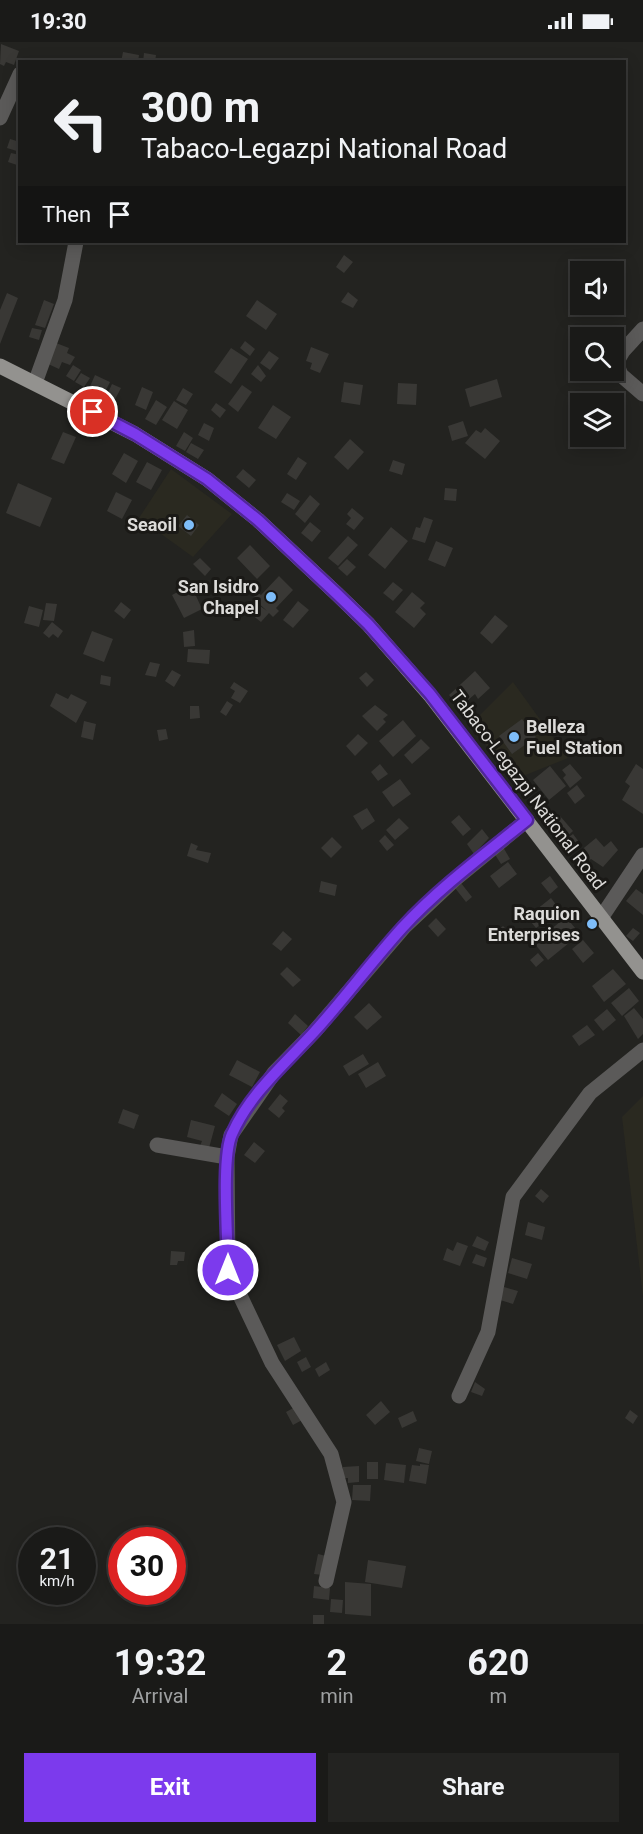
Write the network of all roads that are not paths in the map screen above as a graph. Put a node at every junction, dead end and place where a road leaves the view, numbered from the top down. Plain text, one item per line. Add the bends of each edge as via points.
1 (18, 78) edge
2 (0, 118) edge
3 (76, 243) edge
4 (643, 329) edge
5 (0, 366) edge
6 (35, 383) junction
7 (643, 394) edge
8 (527, 820) junction
9 (643, 855) edge
10 (601, 918) junction
11 (643, 972) edge
12 (643, 1050) edge
13 (157, 1145) dead end
14 (227, 1157) junction
15 (459, 1396) dead end
16 (326, 1581) dead end

1 - 2 street
3 - 6 street via 65,300
4 - 7 street via 616,363 621,375
5 - 6 main road, Tabaco-Legazpi National Road
6 - 8 main road, Tabaco-Legazpi National Road via 153,444 207,479 258,520 368,624 430,694
8 - 10 main road, Tabaco-Legazpi National Road
8 - 14 street via 453,880 404,927 274,1073 231,1135
9 - 10 street
10 - 11 main road, Tabaco-Legazpi National Road
12 - 15 street via 590,1093 513,1197 488,1332
13 - 14 street
14 - 16 street via 228,1270 272,1363 331,1454 344,1502

